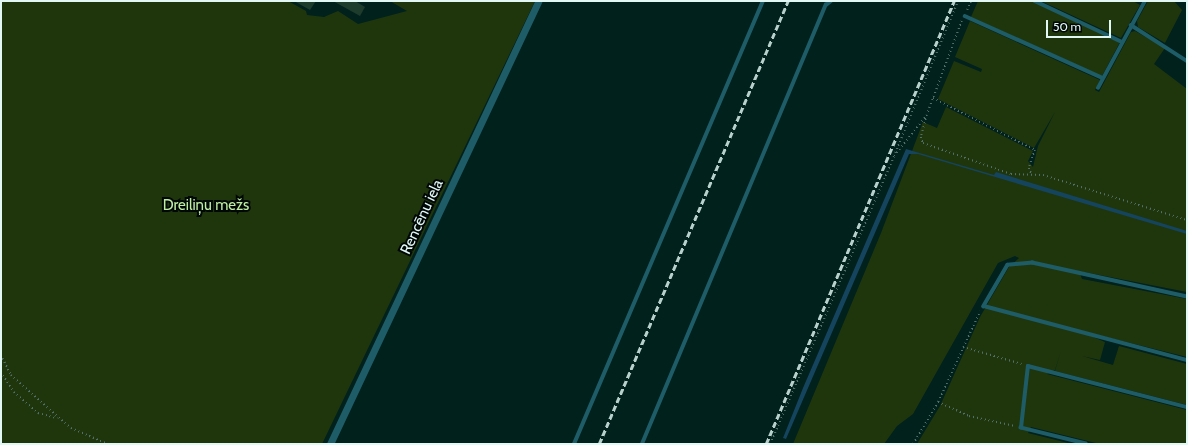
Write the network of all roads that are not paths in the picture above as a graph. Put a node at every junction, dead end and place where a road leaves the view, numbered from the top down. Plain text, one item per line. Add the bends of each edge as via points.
1 (538, 1) edge
2 (763, 1) edge
3 (831, 1) edge
4 (1035, 1) edge
5 (1145, 1) edge
6 (965, 16) road end
7 (1131, 25) junction
8 (1122, 42) junction
9 (1187, 61) edge
10 (1103, 78) junction
11 (1098, 88) dead end
12 (1187, 297) edge
13 (1187, 360) edge
14 (1187, 407) edge
15 (330, 444) edge
16 (574, 444) edge
17 (642, 444) edge
18 (1086, 444) edge

1 - 15 street, Rencēnu iela
2 - 16 lane
3 - 17 lane via 826,5
4 - 8 lane
5 - 7 lane
6 - 10 lane
7 - 8 lane
7 - 9 lane
8 - 10 lane
10 - 11 lane
12 - 13 lane via 1033,263 1008,265 984,306
14 - 18 lane via 1028,366 1020,428

